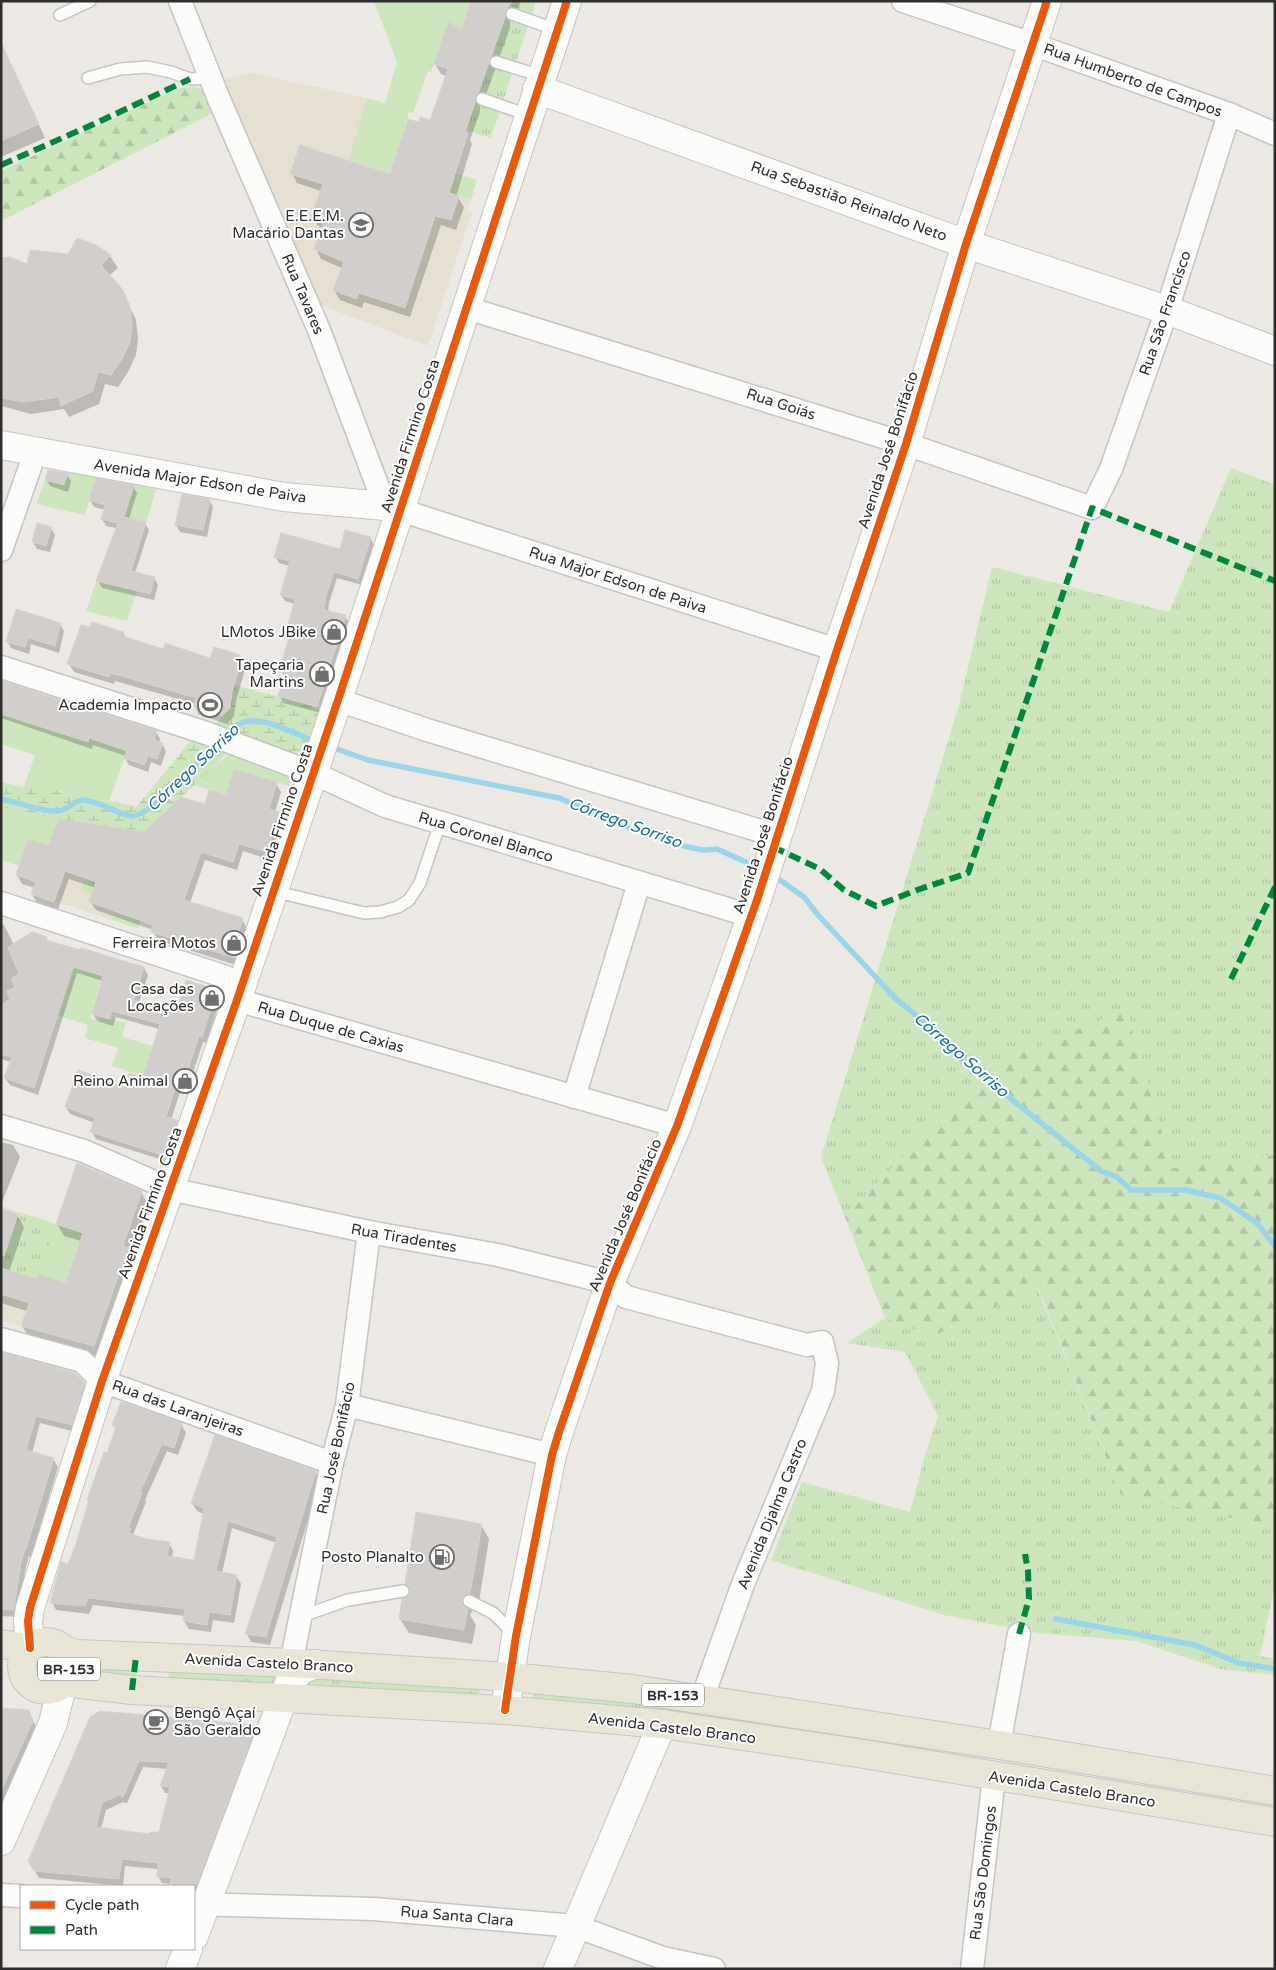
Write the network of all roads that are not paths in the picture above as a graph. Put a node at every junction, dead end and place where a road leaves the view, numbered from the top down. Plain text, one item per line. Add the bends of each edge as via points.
1 (90, 1) edge
2 (180, 1) edge
3 (567, 1) edge
4 (904, 1) edge
5 (1047, 1) edge
6 (512, 14) dead end
7 (60, 15) dead end
8 (557, 30) junction
9 (1032, 44) junction
10 (496, 62) dead end
11 (88, 78) dead end
12 (210, 78) junction
13 (539, 82) junction
14 (482, 99) dead end
15 (1229, 114) junction
16 (528, 115) junction
17 (1275, 134) edge
18 (966, 244) junction
19 (467, 308) junction
20 (1167, 310) junction
21 (1275, 351) edge
22 (906, 444) junction
23 (1, 445) edge
24 (35, 453) junction
25 (392, 508) junction
26 (1092, 508) joint
27 (1, 550) edge
28 (837, 650) junction
29 (1, 667) edge
30 (334, 711) junction
31 (315, 768) junction
32 (440, 823) junction
33 (774, 847) junction
34 (639, 883) junction
35 (273, 891) junction
36 (1, 902) edge
37 (754, 908) junction
38 (237, 1000) junction
39 (574, 1097) junction
40 (1, 1126) edge
41 (677, 1126) junction
42 (170, 1189) junction
43 (369, 1232) junction
44 (610, 1283) junction
45 (1, 1339) edge
46 (807, 1345) joint
47 (102, 1381) junction
48 (347, 1405) junction
49 (552, 1455) junction
50 (332, 1463) junction
51 (404, 1591) dead end
52 (469, 1601) dead end
53 (302, 1616) junction
54 (1019, 1634) dead end
55 (516, 1636) junction
56 (1, 1644) edge
57 (30, 1648) junction
58 (65, 1651) junction
59 (304, 1664) junction
60 (510, 1677) junction
61 (13, 1678) edge
62 (63, 1682) junction
63 (108, 1688) junction
64 (284, 1698) junction
65 (702, 1699) junction
66 (505, 1710) junction
67 (53, 1724) junction
68 (662, 1724) junction
69 (872, 1725) junction
70 (999, 1745) junction
71 (864, 1754) junction
72 (994, 1776) junction
73 (1275, 1791) edge
74 (1275, 1822) edge
75 (1, 1841) edge
76 (1, 1895) edge
77 (20, 1896) edge
78 (200, 1904) edge
79 (575, 1926) junction
80 (195, 1931) edge
81 (188, 1950) edge
82 (180, 1969) edge
83 (558, 1969) edge
84 (714, 1969) edge
85 (972, 1969) edge

1 - 7 lane
2 - 12 street, Rua Tavares
3 - 8 street, Avenida Firmino Costa
4 - 9 street, Rua Humberto de Campos
5 - 9 street, Avenida José Bonifácio
6 - 8 lane
8 - 13 street, Avenida Firmino Costa
9 - 15 street, Rua Humberto de Campos
9 - 18 street, Avenida José Bonifácio
10 - 13 lane
11 - 12 lane via 120,69 147,67 190,79
12 - 25 street, Rua Tavares
13 - 16 street, Avenida Firmino Costa
13 - 18 street, Rua Sebastião Reinaldo Neto
14 - 16 lane
15 - 17 street, Rua Humberto de Campos
15 - 20 street, Rua São Francisco
16 - 19 street, Avenida Firmino Costa
18 - 20 street, Rua Sebastião Reinaldo Neto
18 - 22 street, Avenida José Bonifácio
19 - 22 street, Rua Goiás
19 - 25 street, Avenida Firmino Costa
20 - 21 street, Rua Sebastião Reinaldo Neto
20 - 26 street, Rua São Francisco via 1111,469
22 - 26 street, Rua Goiás
22 - 28 street, Avenida José Bonifácio
23 - 24 street, Avenida Major Edson de Paiva
24 - 25 street, Avenida Major Edson de Paiva via 284,497
24 - 27 street
25 - 28 street, Rua Major Edson de Paiva
25 - 30 street, Avenida Firmino Costa
28 - 33 street, Avenida José Bonifácio
29 - 31 street, Rua Coronel Blanco
30 - 31 street, Avenida Firmino Costa
30 - 33 street via 436,733
31 - 32 street, Rua Coronel Blanco via 385,806
31 - 35 street, Avenida Firmino Costa
32 - 34 street, Rua Coronel Blanco
32 - 35 lane via 420,883 409,900 398,907 364,913
33 - 37 street, Avenida José Bonifácio
34 - 37 street, Rua Coronel Blanco
34 - 39 street
35 - 38 street, Avenida Firmino Costa
36 - 38 street, Rua Duque de Caxias via 226,977
37 - 41 street, Avenida José Bonifácio
38 - 39 street, Rua Duque de Caxias
38 - 42 street, Avenida Firmino Costa
39 - 41 street, Rua Duque de Caxias
40 - 42 street, Rua Tiradentes via 84,1151
41 - 44 street, Avenida José Bonifácio
42 - 43 street, Rua Tiradentes
42 - 47 street, Avenida Firmino Costa
43 - 44 street, Rua Tiradentes via 498,1255
43 - 48 street, Rua José Bonifácio
44 - 46 street, Rua Tiradentes via 626,1297
44 - 49 street, Avenida José Bonifácio
45 - 47 street, Rua das Laranjeiras via 82,1362
46 - 65 street, Avenida Djalma Castro via 822,1342 827,1364 823,1391 750,1566
47 - 50 street, Rua das Laranjeiras
47 - 57 street, Avenida Firmino Costa via 30,1608
48 - 49 street
48 - 50 street, Rua José Bonifácio
49 - 55 street, Avenida José Bonifácio
50 - 53 street, Rua José Bonifácio
51 - 53 lane via 348,1600
52 - 55 lane via 492,1613
53 - 59 street, Rua José Bonifácio
54 - 70 street
55 - 60 street, Avenida José Bonifácio
56 - 57 main road, Avenida Castelo Branco / BR-153
57 - 58 main road, Avenida Castelo Branco / BR-153 via 48,1642
57 - 61 main road, Avenida Castelo Branco / BR-153 via 25,1654 22,1670
58 - 59 main road, Avenida Castelo Branco / BR-153
58 - 62 main road, BR-153 via 70,1661 69,1672
59 - 60 main road, Avenida Castelo Branco / BR-153
59 - 64 street via 289,1683
60 - 65 main road, Avenida Castelo Branco / BR-153
60 - 66 street, Avenida José Bonifácio
61 - 62 main road, Avenida Castelo Branco / BR-153 via 48,1689
62 - 63 main road, Avenida Castelo Branco / BR-153
62 - 67 street
63 - 64 main road, Avenida Castelo Branco / BR-153
63 - 67 street via 87,1693 71,1703
64 - 66 main road, Avenida Castelo Branco / BR-153
64 - 78 street
65 - 69 main road, Avenida Castelo Branco / BR-153
66 - 68 main road, Avenida Castelo Branco / BR-153
67 - 75 street
68 - 71 main road, Avenida Castelo Branco / BR-153
68 - 79 street
69 - 70 main road, Avenida Castelo Branco / BR-153
69 - 71 main road
70 - 73 main road, Avenida Castelo Branco / BR-153
71 - 72 main road, Avenida Castelo Branco / BR-153
72 - 74 main road, Avenida Castelo Branco / BR-153
72 - 85 street, Rua São Domingos
76 - 77 street
78 - 79 street, Rua Santa Clara via 374,1909
78 - 80 street
79 - 83 street
79 - 84 street, Rua Santa Clara via 663,1958
81 - 82 street

